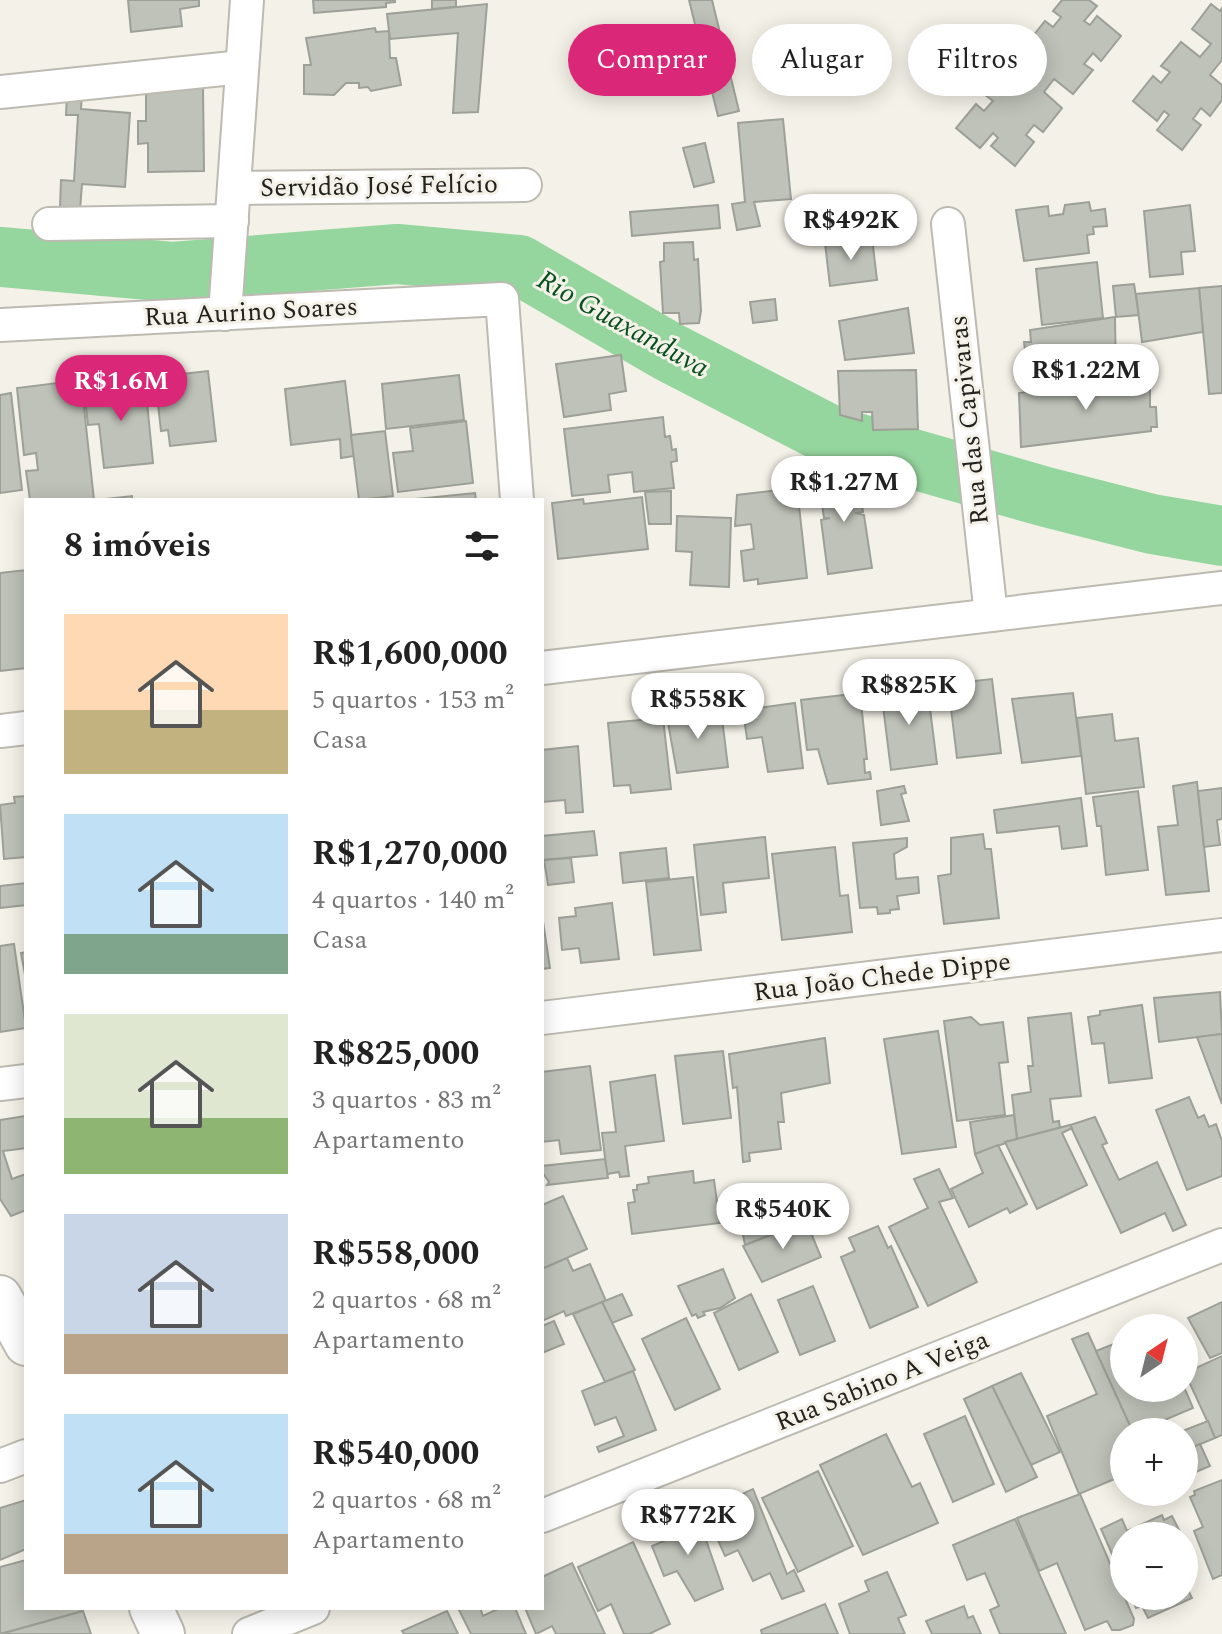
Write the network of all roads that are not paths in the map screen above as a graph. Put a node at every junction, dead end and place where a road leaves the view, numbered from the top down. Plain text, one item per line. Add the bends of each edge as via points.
1 (247, 0) edge
2 (242, 67) junction
3 (0, 92) edge
4 (525, 185) dead end
5 (234, 188) junction
6 (49, 224) dead end
7 (948, 224) dead end
8 (230, 235) junction
9 (226, 301) junction
10 (0, 325) edge
11 (517, 498) edge
12 (1222, 588) edge
13 (991, 615) junction
14 (544, 668) edge
15 (24, 728) edge
16 (0, 731) edge
17 (1222, 935) edge
18 (544, 1018) edge
19 (24, 1081) edge
20 (0, 1084) edge
21 (1222, 1245) edge
22 (0, 1297) edge
23 (24, 1340) edge
24 (24, 1457) edge
25 (0, 1466) edge
26 (544, 1515) edge
27 (152, 1610) edge
28 (308, 1610) edge
29 (163, 1634) edge
30 (249, 1634) edge

1 - 2 street
2 - 3 street
2 - 5 street
4 - 5 street, Servidão José Felício
5 - 8 street
6 - 8 street
7 - 13 street, Rua das Capivaras
8 - 9 street
9 - 10 street, Rua Aurino Soares
9 - 11 street, Rua Aurino Soares via 502,299
12 - 13 street
13 - 14 street
15 - 16 street
17 - 18 street, Rua João Chede Dippe
19 - 20 street
21 - 26 street, Rua Sabino A Veiga
22 - 23 main road
24 - 25 street
27 - 29 main road
28 - 30 street

